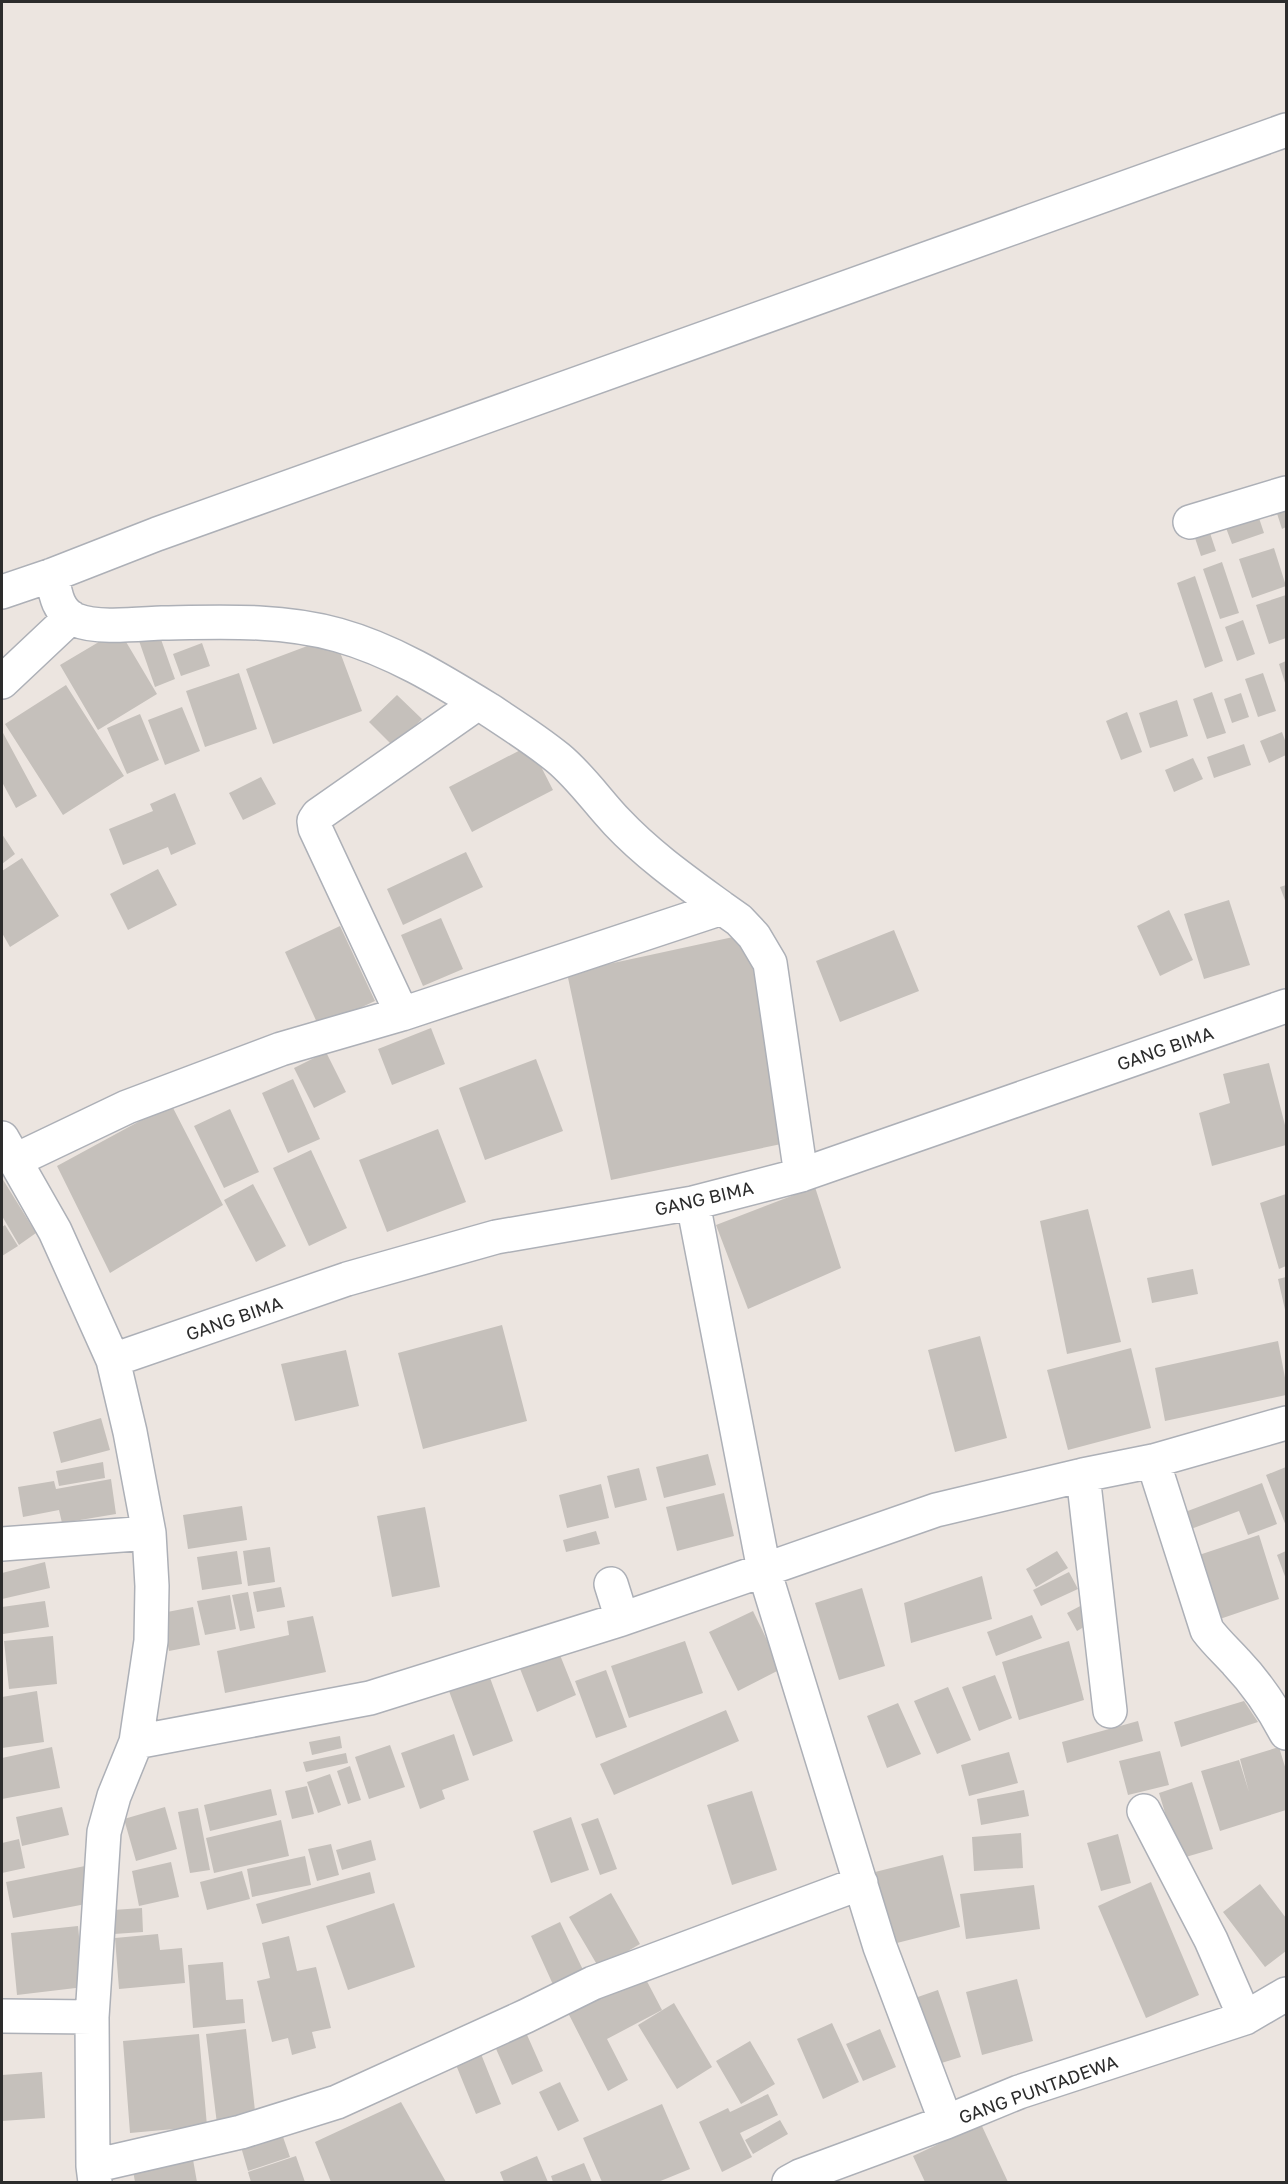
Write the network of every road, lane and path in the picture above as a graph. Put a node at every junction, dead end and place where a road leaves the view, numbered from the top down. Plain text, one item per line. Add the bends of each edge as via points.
1 (1287, 130) edge
2 (1287, 493) edge
3 (1190, 522) dead end
4 (52, 574) junction
5 (2, 591) edge
6 (71, 617) junction
7 (2, 682) edge
8 (478, 703) junction
9 (722, 908) junction
10 (1287, 1006) edge
11 (402, 1014) junction
12 (9, 1149) edge
13 (801, 1175) junction
14 (693, 1203) junction
15 (113, 1360) junction
16 (1287, 1423) edge
17 (1153, 1461) junction
18 (1083, 1475) junction
19 (149, 1533) junction
20 (2, 1544) edge
21 (764, 1570) junction
22 (611, 1584) dead end
23 (622, 1619) junction
24 (1110, 1711) dead end
25 (1287, 1733) edge
26 (136, 1742) junction
27 (1144, 1811) dead end
28 (861, 1883) junction
29 (1287, 1994) edge
30 (2, 2016) edge
31 (92, 2017) junction
32 (1245, 2018) junction
33 (946, 2122) junction
34 (94, 2174) edge
35 (789, 2182) edge

1 - 4 street
2 - 3 street
4 - 5 street
4 - 6 street via 57,600
6 - 7 street
6 - 8 street via 113,625 223,622 290,626 338,635 379,649 439,678
8 - 9 street via 560,759 656,860
8 - 11 street via 314,821
9 - 11 street
9 - 13 street via 754,936 770,963
10 - 13 street, GANG BIMA
11 - 12 street via 281,1049
12 - 15 street via 55,1231
13 - 14 street, GANG BIMA
14 - 15 street, GANG BIMA via 496,1237 347,1279
14 - 21 street
15 - 19 street
16 - 17 street
17 - 18 street
17 - 25 street via 1207,1630 1270,1704
18 - 21 street via 936,1510
18 - 24 street
19 - 20 street
19 - 26 street via 151,1641
21 - 23 street
21 - 28 street
22 - 23 street
23 - 26 street via 369,1698
26 - 31 street via 104,1832
27 - 32 street via 1211,1940
28 - 33 street via 880,1947
28 - 34 street via 593,1983 337,2102
29 - 32 street, GANG PUNTADEWA
30 - 31 street
31 - 34 street
32 - 33 street, GANG PUNTADEWA via 1019,2092
33 - 35 street, GANG PUNTADEWA

